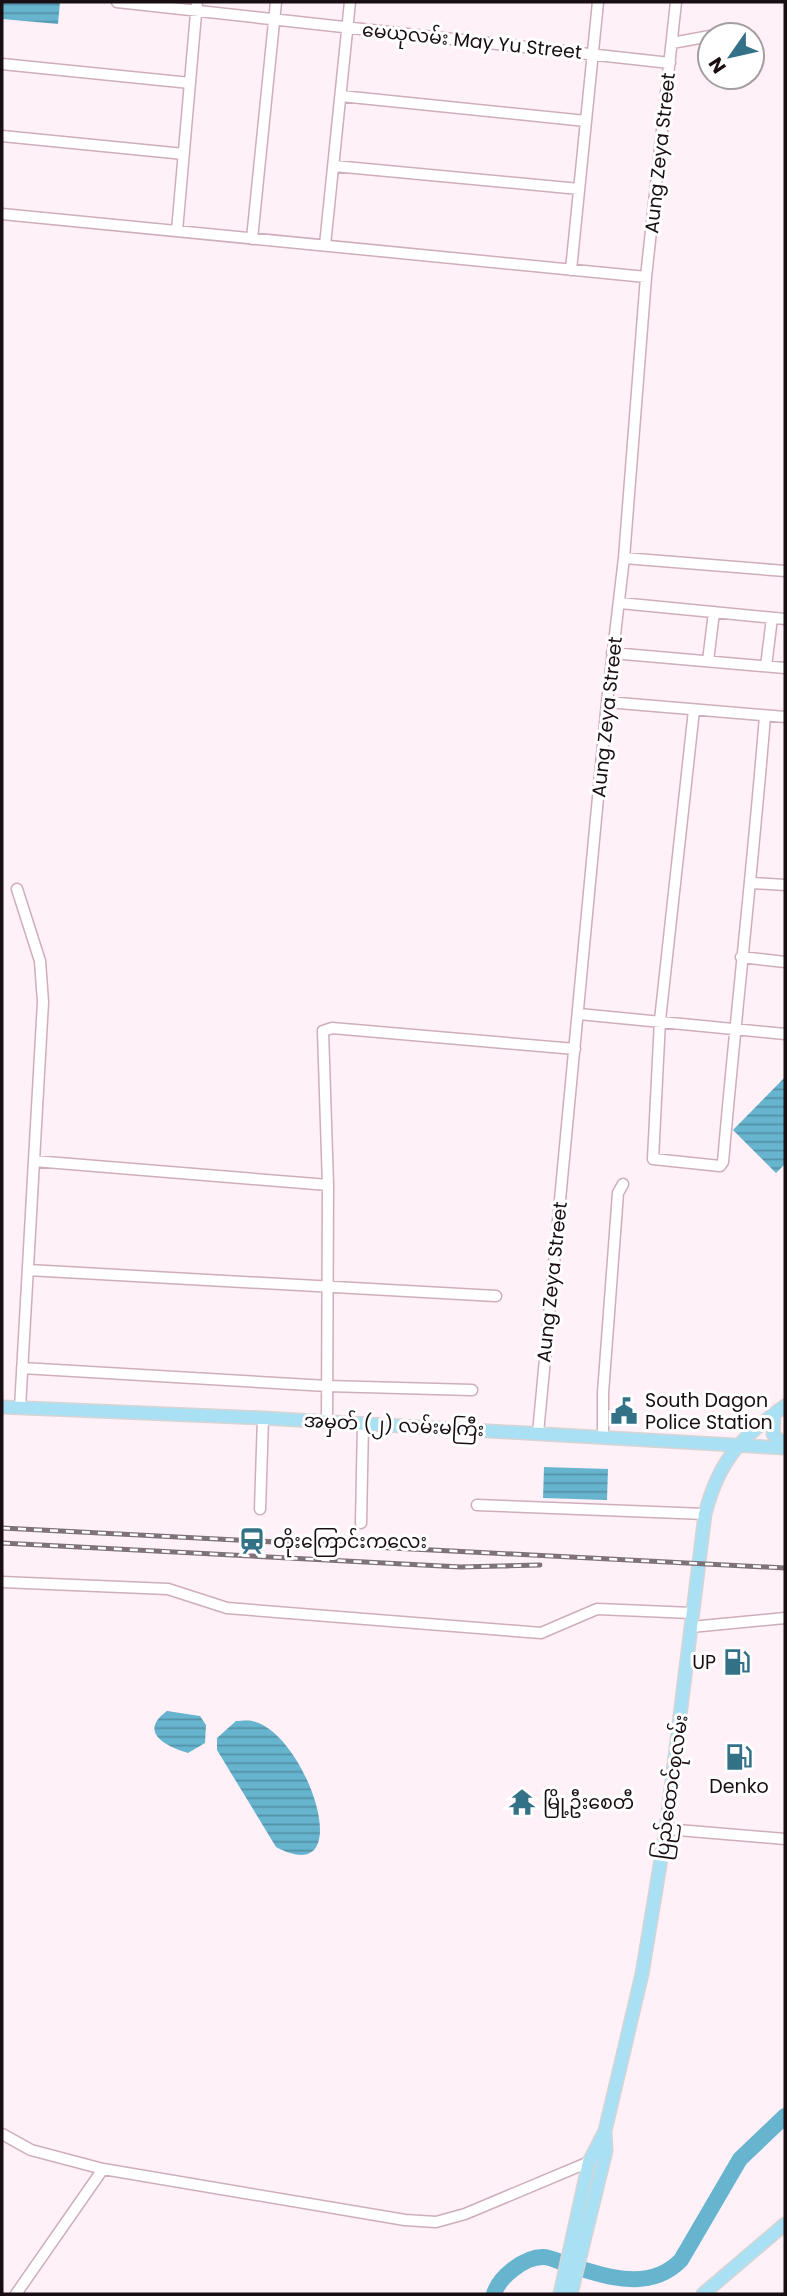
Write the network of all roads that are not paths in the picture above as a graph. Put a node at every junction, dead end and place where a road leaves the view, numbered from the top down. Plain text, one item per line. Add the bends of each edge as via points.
1 (117, 2) edge
2 (276, 2) edge
3 (350, 2) edge
4 (598, 2) edge
5 (676, 2) edge
6 (197, 6) edge
7 (274, 17) junction
8 (348, 27) junction
9 (696, 38) edge
10 (671, 43) junction
11 (593, 55) junction
12 (670, 63) junction
13 (2, 64) edge
14 (190, 83) junction
15 (341, 96) junction
16 (586, 121) junction
17 (2, 136) edge
18 (184, 154) junction
19 (334, 166) junction
20 (579, 189) junction
21 (2, 214) edge
22 (177, 231) junction
23 (252, 239) junction
24 (325, 245) junction
25 (571, 270) junction
26 (646, 277) junction
27 (624, 558) junction
28 (785, 571) edge
29 (620, 603) junction
30 (714, 612) junction
31 (772, 618) junction
32 (785, 619) edge
33 (612, 653) junction
34 (708, 661) junction
35 (766, 666) junction
36 (785, 668) edge
37 (607, 702) junction
38 (694, 709) junction
39 (765, 716) junction
40 (785, 717) edge
41 (752, 883) junction
42 (785, 885) edge
43 (16, 889) dead end
44 (741, 957) junction
45 (785, 962) edge
46 (579, 1014) junction
47 (660, 1020) junction
48 (735, 1027) junction
49 (785, 1034) edge
50 (576, 1049) junction
51 (34, 1161) junction
52 (623, 1184) dead end
53 (328, 1185) junction
54 (28, 1270) junction
55 (328, 1288) junction
56 (495, 1296) dead end
57 (22, 1368) junction
58 (327, 1386) junction
59 (472, 1390) dead end
60 (785, 1406) edge
61 (2, 1407) edge
62 (20, 1408) junction
63 (774, 1414) junction
64 (263, 1418) junction
65 (327, 1421) junction
66 (363, 1423) junction
67 (537, 1433) junction
68 (603, 1437) junction
69 (735, 1446) junction
70 (785, 1447) edge
71 (477, 1504) dead end
72 (260, 1509) dead end
73 (705, 1514) junction
74 (361, 1523) dead end
75 (2, 1582) edge
76 (692, 1613) junction
77 (785, 1618) edge
78 (691, 1627) junction
79 (666, 1829) junction
80 (785, 1839) edge
81 (605, 2131) junction
82 (2, 2133) edge
83 (589, 2162) junction
84 (103, 2169) junction
85 (785, 2224) edge
86 (578, 2239) junction
87 (566, 2293) edge
88 (16, 2294) edge
89 (703, 2294) edge

1 - 6 street, မေယုလမ်း May Yu Street
2 - 7 street
3 - 8 street
4 - 11 street
5 - 10 street, Aung Zeya Street
6 - 7 street, မေယုလမ်း May Yu Street
6 - 14 street
7 - 8 street, မေယုလမ်း May Yu Street
7 - 23 street
8 - 11 street, မေယုလမ်း May Yu Street
8 - 15 street
9 - 10 street
10 - 12 street, Aung Zeya Street
11 - 12 street, မေယုလမ်း May Yu Street
11 - 16 street
12 - 26 street, Aung Zeya Street
13 - 14 street
14 - 18 street
15 - 16 street
15 - 19 street
16 - 20 street
17 - 18 street
18 - 22 street
19 - 20 street
19 - 24 street
20 - 25 street
21 - 22 street
22 - 23 street
23 - 24 street
24 - 25 street
25 - 26 street
26 - 27 street, Aung Zeya Street
27 - 28 street
27 - 29 street, Aung Zeya Street
29 - 30 street
29 - 33 street, Aung Zeya Street
30 - 31 street
30 - 34 street
31 - 32 street
31 - 35 street
33 - 34 street
33 - 37 street, Aung Zeya Street
34 - 35 street
35 - 36 street
37 - 38 street
37 - 46 street, Aung Zeya Street
38 - 39 street
38 - 47 street
39 - 40 street
39 - 41 street
41 - 42 street
41 - 44 street
43 - 51 street via 40,961 43,1002
44 - 45 street
44 - 48 street
46 - 47 street
46 - 50 street, Aung Zeya Street
47 - 48 street
47 - 48 street via 653,1159 720,1166
48 - 49 street
50 - 53 street via 326,1028 322,1039
50 - 67 street, Aung Zeya Street
51 - 53 street
51 - 54 street
52 - 68 street via 618,1193
53 - 55 street
54 - 55 street
54 - 57 street
55 - 56 street
55 - 58 street
57 - 58 street
57 - 62 street
58 - 59 street
58 - 65 street
60 - 63 main road
61 - 62 main road, အမှတ် (၂) လမ်းမကြီး
62 - 64 main road, အမှတ် (၂) လမ်းမကြီး
63 - 69 main road
63 - 70 main road via 773,1434
64 - 65 main road, အမှတ် (၂) လမ်းမကြီး
64 - 72 street
65 - 66 main road, အမှတ် (၂) လမ်းမကြီး
66 - 67 main road, အမှတ် (၂) လမ်းမကြီး
66 - 74 street
67 - 68 main road, အမှတ် (၂) လမ်းမကြီး
68 - 69 main road, အမှတ် (၂) လမ်းမကြီး
69 - 70 main road, အမှတ် (၂) လမ်းမကြီး
69 - 73 main road, ပြည်ထောင်စုလမ်း via 712,1489
71 - 73 street
73 - 76 main road, ပြည်ထောင်စုလမ်း
75 - 76 street via 168,1589 227,1608 541,1633 597,1609
76 - 78 main road, ပြည်ထောင်စုလမ်း
77 - 78 street
78 - 79 main road, ပြည်ထောင်စုလမ်း
79 - 80 street
79 - 81 main road, ပြည်ထောင်စုလမ်း via 642,1974
81 - 83 main road, ပြည်ထောင်စုလမ်း
81 - 86 main road, ပြည်ထောင်စုလမ်း via 606,2151
82 - 84 street via 31,2150
83 - 84 street via 436,2222
83 - 86 main road, ပြည်ထောင်စုလမ်း
84 - 88 street
85 - 89 main road
86 - 87 main road, ပြည်ထောင်စုလမ်း

